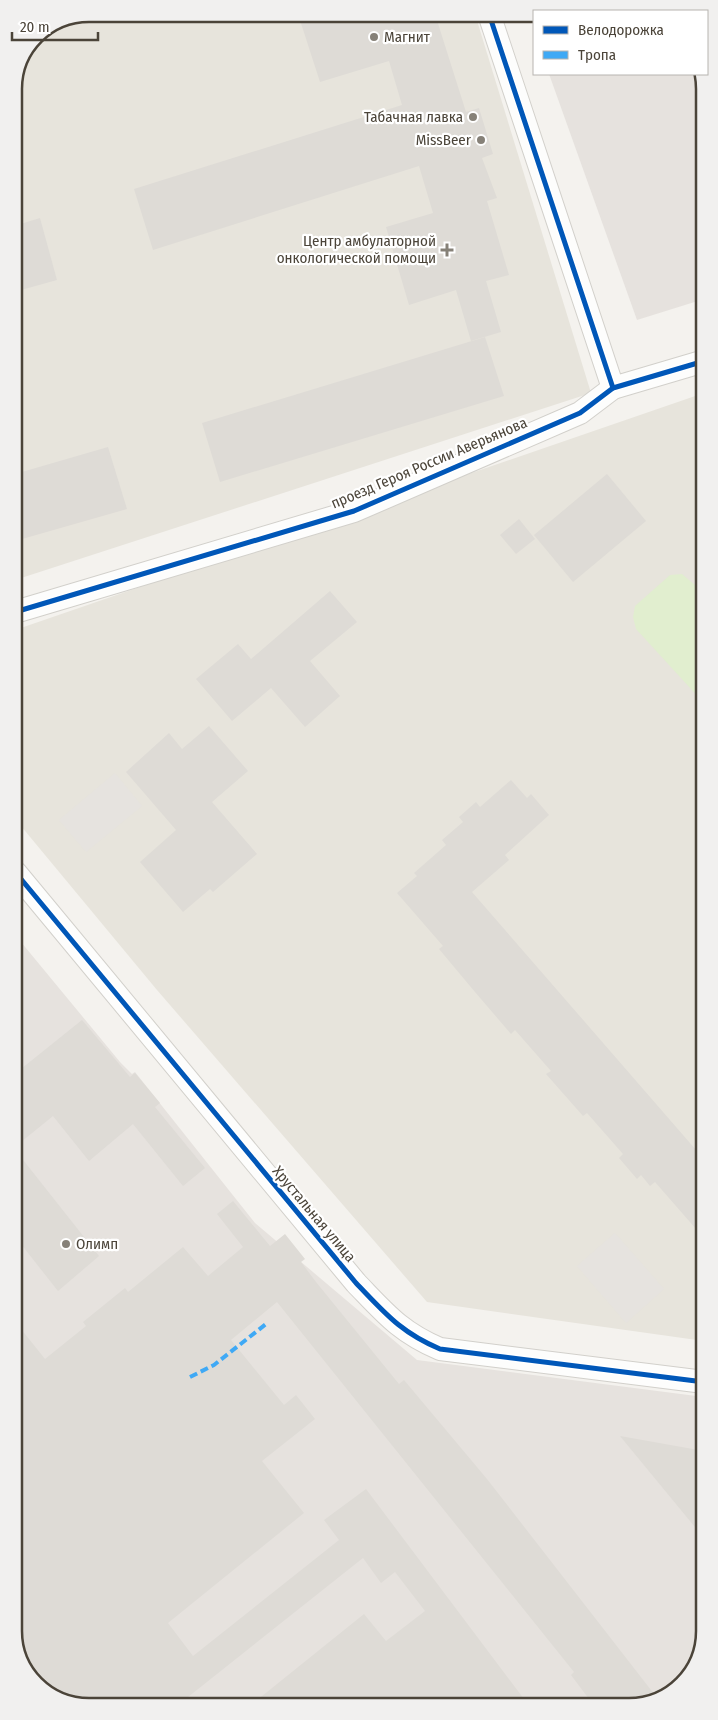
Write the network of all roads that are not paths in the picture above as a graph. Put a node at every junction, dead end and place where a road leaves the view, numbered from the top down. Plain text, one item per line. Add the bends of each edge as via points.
1 (492, 23) edge
2 (696, 363) edge
3 (613, 388) junction
4 (23, 610) edge
5 (22, 881) edge
6 (696, 1381) edge

1 - 3 street
2 - 3 street, проезд Героя России Аверьянова
3 - 4 street, проезд Героя России Аверьянова via 580,413 354,511
5 - 6 street, Хрустальная улица via 356,1283 395,1323 415,1338 440,1348

